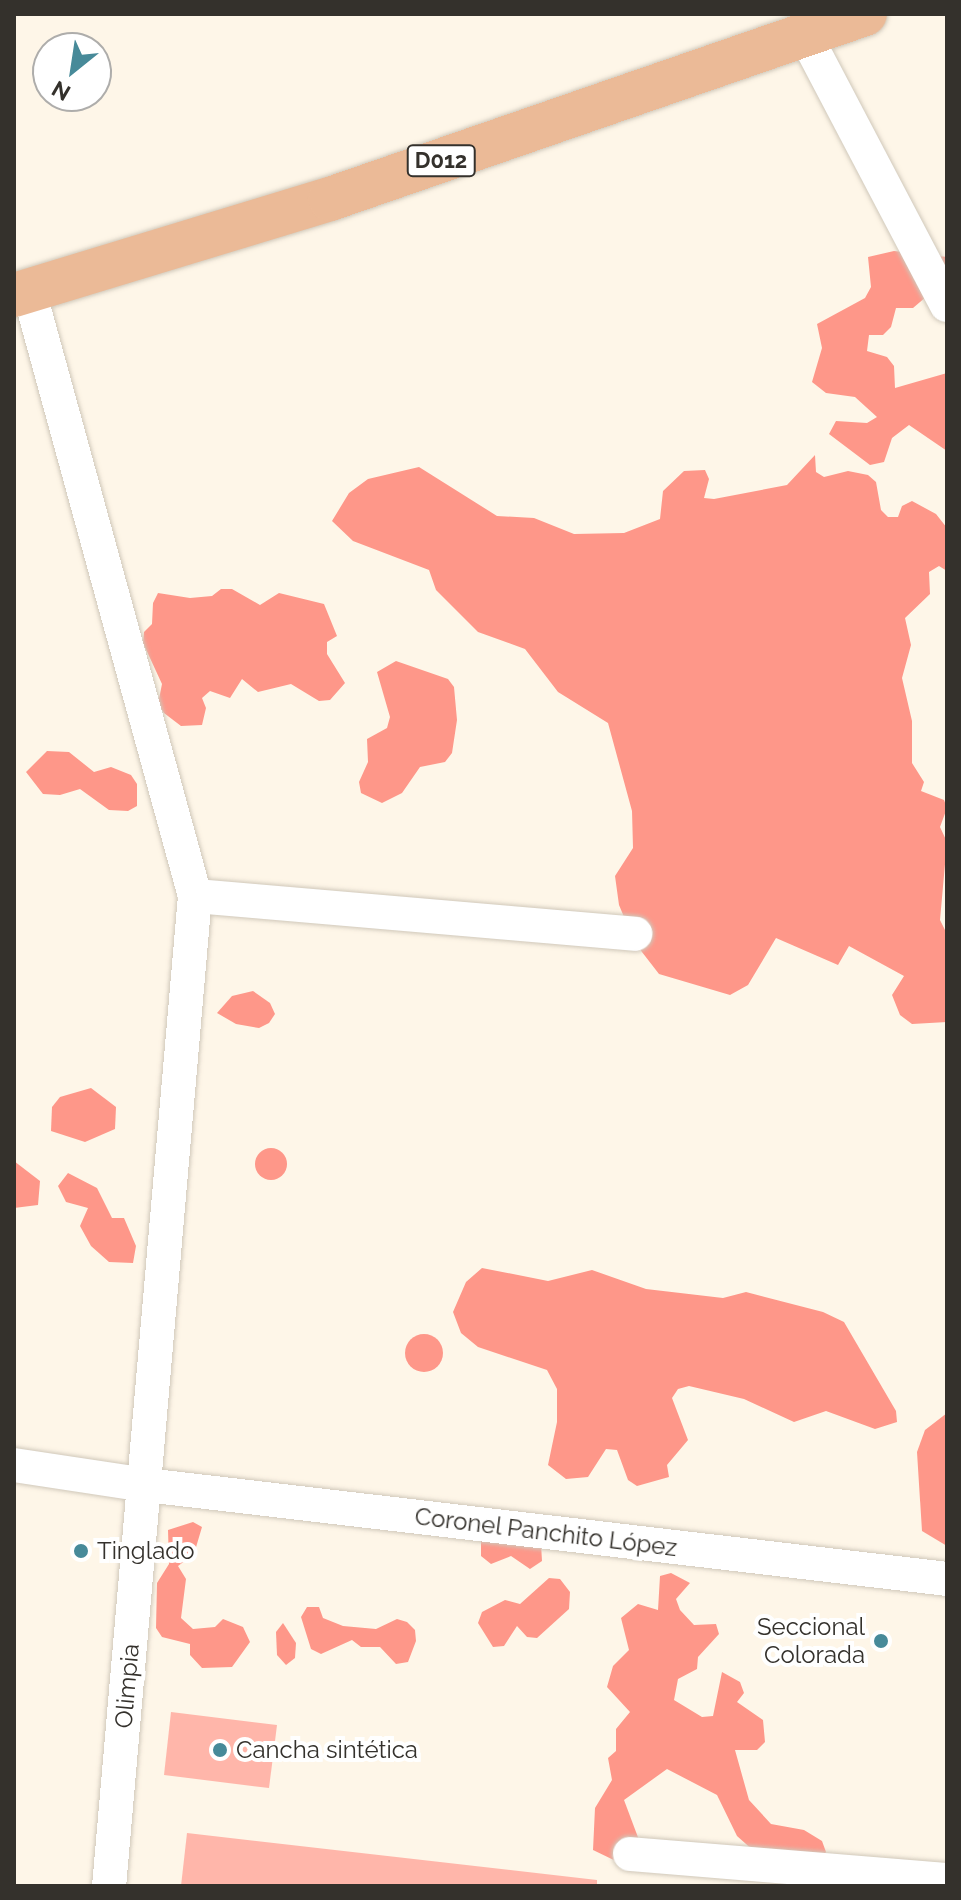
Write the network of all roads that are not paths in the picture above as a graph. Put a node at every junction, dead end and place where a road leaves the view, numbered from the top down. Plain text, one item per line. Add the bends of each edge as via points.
1 (865, 14) edge
2 (805, 35) junction
3 (21, 293) edge
4 (947, 305) edge
5 (195, 896) junction
6 (635, 934) dead end
7 (14, 1465) edge
8 (146, 1485) junction
9 (947, 1579) edge
10 (630, 1854) dead end
11 (947, 1880) edge
12 (109, 1886) edge

1 - 2 main road, D012
2 - 3 main road, D012 via 330,199
2 - 4 street
3 - 5 street
5 - 6 street
5 - 8 street, Olimpia
7 - 8 street, Coronel Panchito López
8 - 9 street, Coronel Panchito López
8 - 12 street, Olimpia
10 - 11 street

